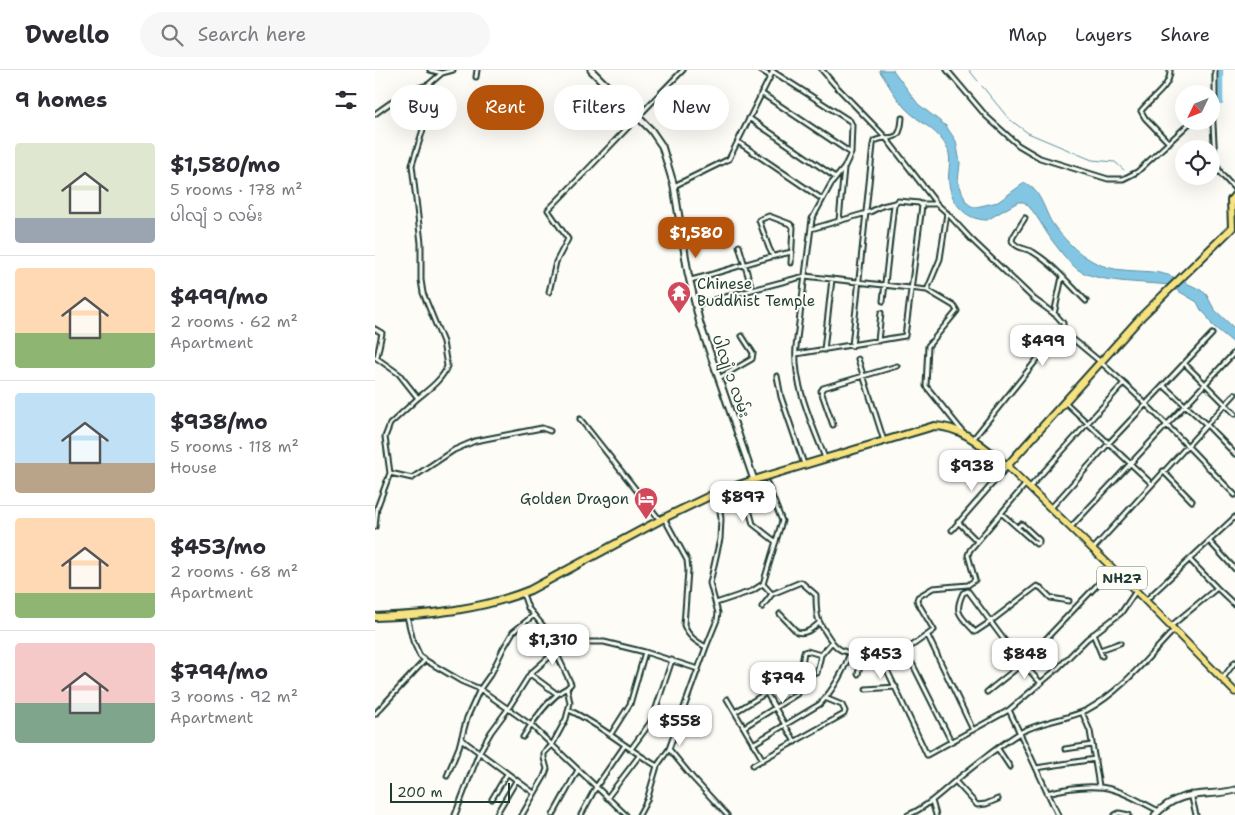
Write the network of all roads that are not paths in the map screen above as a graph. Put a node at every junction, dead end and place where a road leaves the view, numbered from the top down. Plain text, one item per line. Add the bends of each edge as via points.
1 (430, 70) edge
2 (453, 70) edge
3 (477, 70) edge
4 (591, 70) edge
5 (683, 70) edge
6 (760, 70) edge
7 (822, 70) edge
8 (947, 70) edge
9 (1170, 70) edge
10 (1215, 70) edge
11 (773, 71) edge
12 (442, 73) junction
13 (770, 76) junction
14 (476, 77) dead end
15 (428, 85) edge
16 (606, 85) edge
17 (1214, 85) edge
18 (761, 93) junction
19 (390, 103) edge
20 (644, 110) edge
21 (375, 114) edge
22 (749, 118) junction
23 (902, 118) dead end
24 (644, 123) edge
25 (423, 130) edge
26 (627, 130) edge
27 (1183, 130) edge
28 (1213, 130) edge
29 (886, 138) junction
30 (738, 142) junction
31 (1169, 143) junction
32 (851, 153) junction
33 (844, 168) junction
34 (835, 177) junction
35 (674, 186) junction
36 (1235, 188) edge
37 (1235, 195) edge
38 (822, 199) junction
39 (895, 203) junction
40 (921, 204) junction
41 (937, 204) junction
42 (867, 213) junction
43 (947, 213) junction
44 (1025, 218) dead end
45 (839, 220) junction
46 (1234, 228) edge
47 (811, 229) junction
48 (739, 246) dead end
49 (792, 252) junction
50 (773, 256) junction
51 (791, 263) dead end
52 (745, 264) junction
53 (805, 276) junction
54 (1062, 276) junction
55 (832, 279) junction
56 (689, 280) junction
57 (859, 283) junction
58 (885, 286) junction
59 (911, 288) junction
60 (753, 289) junction
61 (927, 290) junction
62 (549, 292) dead end
63 (883, 301) dead end
64 (1086, 301) dead end
65 (695, 305) junction
66 (881, 313) dead end
67 (1055, 314) junction
68 (375, 329) edge
69 (1061, 330) junction
70 (1213, 334) dead end
71 (742, 336) dead end
72 (877, 342) junction
73 (852, 346) junction
74 (824, 350) junction
75 (1235, 352) edge
76 (796, 354) junction
77 (376, 357) edge
78 (858, 359) dead end
79 (1101, 362) junction
80 (1185, 364) junction
81 (897, 366) dead end
82 (777, 376) dead end
83 (863, 376) junction
84 (719, 378) junction
85 (1123, 384) junction
86 (1205, 384) junction
87 (1164, 386) junction
88 (1235, 394) edge
89 (419, 398) junction
90 (1065, 402) junction
91 (1226, 404) junction
92 (1146, 405) junction
93 (1185, 405) junction
94 (1235, 414) edge
95 (580, 420) dead end
96 (1088, 423) junction
97 (833, 425) dead end
98 (1166, 425) junction
99 (1207, 425) junction
100 (550, 431) dead end
101 (963, 432) junction
102 (973, 439) junction
103 (884, 441) junction
104 (1109, 443) junction
105 (1187, 446) junction
106 (1235, 454) edge
107 (825, 458) junction
108 (1131, 463) junction
109 (805, 464) junction
110 (1007, 466) junction
111 (1163, 471) junction
112 (390, 473) junction
113 (754, 480) junction
114 (767, 483) dead end
115 (742, 484) junction
116 (1152, 484) junction
117 (1027, 486) junction
118 (718, 492) junction
119 (1235, 495) edge
120 (1191, 501) dead end
121 (1050, 508) junction
122 (1001, 513) junction
123 (1235, 517) edge
124 (662, 519) junction
125 (958, 522) junction
126 (375, 527) edge
127 (1018, 527) junction
128 (1071, 528) junction
129 (951, 530) dead end
130 (977, 541) junction
131 (776, 542) junction
132 (1209, 542) junction
133 (1093, 549) junction
134 (1190, 560) junction
135 (1235, 569) edge
136 (973, 583) junction
137 (1099, 583) dead end
138 (763, 584) junction
139 (1217, 588) junction
140 (965, 591) junction
141 (1135, 591) junction
142 (522, 593) junction
143 (772, 594) junction
144 (1145, 600) junction
145 (1069, 601) dead end
146 (716, 603) junction
147 (1235, 605) edge
148 (762, 607) dead end
149 (779, 614) dead end
150 (534, 615) junction
151 (407, 616) junction
152 (375, 617) edge
153 (990, 622) junction
154 (819, 623) junction
155 (1173, 628) junction
156 (1093, 634) junction
157 (928, 636) junction
158 (832, 642) junction
159 (1120, 643) dead end
160 (706, 647) junction
161 (864, 649) junction
162 (1100, 650) junction
163 (850, 651) junction
164 (906, 651) junction
165 (555, 652) junction
166 (645, 652) junction
167 (821, 655) junction
168 (1102, 656) dead end
169 (425, 660) junction
170 (672, 660) junction
171 (1235, 662) edge
172 (1022, 664) junction
173 (885, 665) junction
174 (698, 669) junction
175 (817, 673) dead end
176 (530, 674) junction
177 (858, 674) dead end
178 (756, 675) dead end
179 (1223, 678) junction
180 (1041, 683) junction
181 (896, 687) junction
182 (567, 688) junction
183 (481, 689) junction
184 (866, 689) dead end
185 (987, 692) dead end
186 (1235, 692) edge
187 (766, 693) junction
188 (557, 694) junction
189 (825, 698) junction
190 (727, 699) dead end
191 (775, 708) junction
192 (509, 709) junction
193 (569, 710) junction
194 (1009, 710) junction
195 (735, 712) junction
196 (1082, 712) junction
197 (375, 714) edge
198 (531, 725) junction
199 (785, 725) junction
200 (744, 727) junction
201 (973, 730) junction
202 (1020, 732) junction
203 (611, 734) junction
204 (523, 737) dead end
205 (461, 738) junction
206 (951, 741) junction
207 (795, 742) junction
208 (625, 744) junction
209 (753, 744) junction
210 (553, 745) junction
211 (1092, 745) junction
212 (631, 749) junction
213 (669, 749) junction
214 (998, 749) junction
215 (1065, 749) dead end
216 (479, 753) junction
217 (639, 756) junction
218 (1095, 759) junction
219 (763, 760) junction
220 (657, 766) junction
221 (753, 766) dead end
222 (1010, 768) dead end
223 (1037, 768) junction
224 (578, 770) junction
225 (507, 774) junction
226 (447, 776) dead end
227 (517, 781) junction
228 (955, 781) junction
229 (1099, 786) junction
230 (596, 787) junction
231 (1235, 790) edge
232 (534, 793) junction
233 (1047, 793) junction
234 (1191, 794) junction
235 (607, 798) junction
236 (492, 799) dead end
237 (998, 799) dead end
238 (932, 801) junction
239 (497, 813) dead end
240 (916, 813) edge
241 (1157, 813) edge
242 (455, 815) edge
243 (522, 815) edge
244 (553, 815) edge
245 (581, 815) edge
246 (626, 815) edge
247 (639, 815) edge
248 (727, 815) edge
249 (908, 815) edge
250 (936, 815) edge
251 (1058, 815) edge
252 (1115, 815) edge
253 (1129, 815) edge
254 (1196, 815) edge

1 - 12 street
2 - 12 street
3 - 14 street
4 - 16 street, ပါလျံ ၁ လမ်း
5 - 20 street
6 - 13 street
7 - 29 street
8 - 31 street via 986,116 1018,145 1040,158 1071,169 1108,179 1123,179 1137,172
9 - 31 street via 1165,86 1141,111
10 - 17 street
11 - 13 street
11 - 32 street via 850,121 853,125
12 - 15 street
13 - 18 street
18 - 22 street
18 - 32 street
19 - 21 street
22 - 30 street
22 - 34 street
23 - 29 street via 899,134
24 - 35 street, ပါလျံ ၁ လမ်း via 659,140
25 - 89 street via 412,165 421,242 421,280 443,342 447,366
26 - 62 street via 548,210 568,239 554,268
27 - 31 street
28 - 36 street via 1215,161 1221,174
29 - 41 street
29 - 42 street via 874,141
30 - 35 street via 725,162
30 - 38 street
32 - 33 street
33 - 34 street
33 - 45 street
34 - 38 street
35 - 56 street, ပါလျံ ၁ လမ်း
37 - 46 highway via 1231,200
38 - 47 street
39 - 40 street
39 - 42 street
39 - 58 street
40 - 41 street
40 - 59 street
41 - 43 street
42 - 45 street
42 - 57 street
43 - 61 street via 940,259
43 - 67 street via 992,259
44 - 54 street via 1012,242 1045,260
45 - 47 street
46 - 79 highway via 1161,298
47 - 53 street
48 - 52 street
49 - 50 street
49 - 50 street via 793,228 769,216 759,220
49 - 51 street
50 - 52 street
52 - 56 street
52 - 60 street
53 - 55 street
53 - 60 street
53 - 76 street
54 - 64 street
54 - 67 street
55 - 57 street
55 - 74 street
56 - 65 street, ပါလျံ ၁ လမ်း
57 - 58 street
57 - 73 street
58 - 59 street
58 - 63 street
59 - 61 street
59 - 72 street via 905,336
60 - 65 street
61 - 101 street via 957,308 928,346 926,386
65 - 84 street, ပါလျံ ၁ လမ်း
66 - 72 street
67 - 69 street via 1063,323
68 - 77 street via 382,333
69 - 79 street
69 - 102 street
70 - 80 street
71 - 84 street via 753,353 752,359
72 - 73 street
73 - 74 street
74 - 76 street
75 - 86 street
76 - 107 street via 805,402
77 - 89 street via 399,374
78 - 83 street
79 - 85 street
79 - 90 highway
80 - 86 street
80 - 87 street
81 - 83 street
82 - 109 street via 781,397
83 - 97 street via 821,391
83 - 103 street
84 - 113 street, ပါလျံ ၁ လမ်း
85 - 92 street
85 - 96 street
86 - 91 street
86 - 93 street
87 - 92 street
87 - 93 street
88 - 91 street
89 - 112 street via 389,424 385,437
90 - 96 street
90 - 110 highway
91 - 94 street
91 - 99 street
92 - 98 street
92 - 104 street
93 - 98 street
93 - 99 street
95 - 124 street
96 - 104 street
96 - 117 street
98 - 105 street
98 - 108 street
99 - 105 street
99 - 106 street
100 - 112 street via 542,428 475,441 454,450 412,478
101 - 102 highway, NH27
101 - 103 highway, NH27 via 934,426
102 - 110 highway, NH27
103 - 107 highway, NH27
104 - 108 street
104 - 121 street
105 - 111 street
105 - 119 street
107 - 109 highway, NH27
108 - 116 street
108 - 128 street
109 - 113 highway, NH27
110 - 117 main road, NH27
110 - 125 street
111 - 116 street
111 - 120 street
112 - 126 street via 377,508
113 - 115 highway, NH27
114 - 131 street via 782,522
115 - 118 highway, NH27
115 - 131 street via 753,524
116 - 133 street
117 - 121 main road, NH27
117 - 122 street
118 - 124 highway, NH27
118 - 146 street via 720,539 711,583
121 - 128 main road, NH27
122 - 127 street
122 - 130 street
123 - 132 street
124 - 142 highway, NH27
124 - 160 street via 687,560 684,625 692,638
125 - 129 street
125 - 130 street
127 - 127 street via 1036,544 1039,543 1023,524
128 - 133 main road, NH27
130 - 136 street via 968,555
131 - 138 street
132 - 134 street
132 - 135 street
133 - 141 main road, NH27
134 - 139 street
134 - 144 street
136 - 140 street
136 - 157 street via 933,588 918,597 918,603 934,630
137 - 172 street
138 - 143 street
138 - 146 street via 752,592
139 - 147 street
139 - 155 street
140 - 153 street
140 - 153 street via 957,606 959,614 975,632
141 - 144 main road, NH27
141 - 156 street via 1121,613
142 - 150 street
142 - 151 highway, NH27 via 462,609
143 - 148 street
143 - 154 street via 801,582 816,595
144 - 155 main road, NH27
145 - 153 street via 1051,598 1037,586
146 - 160 street via 717,620
149 - 154 street via 801,633
150 - 165 street via 544,627
150 - 183 street via 513,632
151 - 152 highway, NH27
151 - 169 street via 413,641
153 - 172 street
154 - 158 street
155 - 179 main road, NH27
155 - 196 street via 1120,686
156 - 162 street
156 - 180 street
157 - 164 street
157 - 201 street
158 - 163 street via 841,652
158 - 167 street
159 - 162 street
160 - 174 street
161 - 163 street
161 - 173 street via 878,651
161 - 177 street
162 - 168 street
163 - 189 street via 848,661
164 - 173 street
164 - 206 street
165 - 166 street via 594,641
165 - 176 street
165 - 182 street via 570,681
166 - 170 street
166 - 203 street via 630,704
167 - 175 street
167 - 191 street via 804,652 797,694
169 - 183 street
169 - 197 street
170 - 174 street
170 - 212 street via 650,723
171 - 179 street
172 - 180 street
172 - 185 street
173 - 181 street
174 - 213 street
176 - 188 street
176 - 192 street
178 - 187 street
179 - 186 main road, NH27
180 - 194 street
181 - 184 street
181 - 206 street via 927,755
182 - 188 street
182 - 193 street
183 - 192 street
183 - 205 street
187 - 191 street
187 - 195 street
188 - 198 street
189 - 199 street
189 - 207 street via 841,705 844,714
190 - 195 street
191 - 199 street
191 - 200 street
192 - 198 street
192 - 216 street
193 - 203 street
193 - 210 street
194 - 201 street
194 - 202 street
195 - 200 street
196 - 202 street
196 - 211 street
198 - 204 street
198 - 210 street
199 - 207 street
199 - 209 street
200 - 209 street
201 - 206 street
202 - 214 street
202 - 223 street
203 - 208 street
205 - 216 street
205 - 226 street
207 - 219 street
208 - 212 street
208 - 230 street
209 - 219 street
210 - 224 street
210 - 232 street via 544,753 547,769
211 - 215 street
211 - 218 street
212 - 217 street
213 - 220 street
213 - 248 street
214 - 222 street
214 - 228 street
216 - 225 street
216 - 242 street
217 - 220 street
217 - 235 street
218 - 223 street
218 - 229 street
219 - 221 street
220 - 247 street
223 - 233 street
224 - 230 street
224 - 244 street
225 - 227 street
225 - 236 street
227 - 232 street
227 - 239 street
228 - 237 street via 977,805
228 - 238 street
229 - 233 street
229 - 241 street via 1117,791
230 - 235 street
230 - 245 street
231 - 234 street
232 - 243 street
233 - 251 street
234 - 241 street via 1175,800
234 - 254 street
235 - 246 street
238 - 240 street
238 - 250 street
240 - 249 street
252 - 253 street

